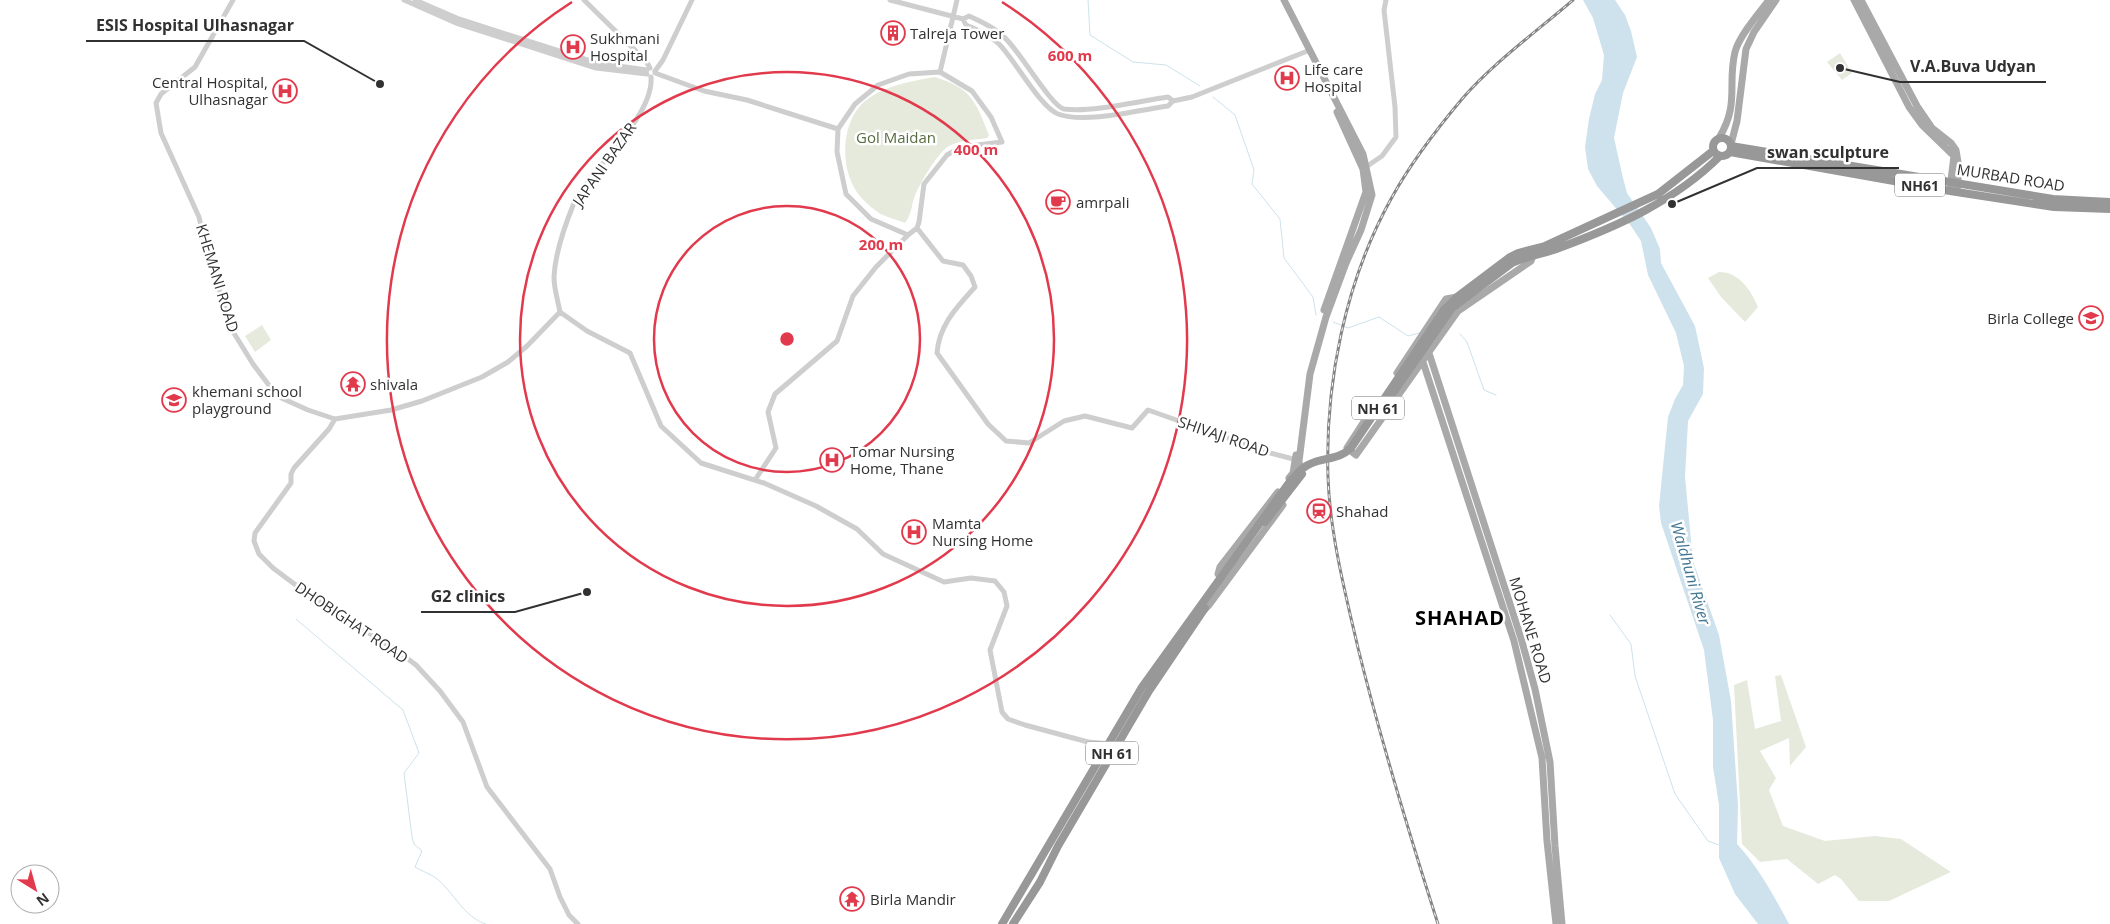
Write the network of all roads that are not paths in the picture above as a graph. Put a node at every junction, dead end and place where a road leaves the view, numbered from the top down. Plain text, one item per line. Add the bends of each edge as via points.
1 (233, 0) edge
2 (404, 0) edge
3 (416, 0) edge
4 (584, 0) edge
5 (692, 0) edge
6 (890, 0) edge
7 (957, 0) edge
8 (1280, 0) edge
9 (1284, 0) edge
10 (1386, 0) edge
11 (1769, 0) edge
12 (1776, 0) edge
13 (1854, 0) edge
14 (1861, 0) edge
15 (955, 17) junction
16 (963, 19) junction
17 (988, 25) junction
18 (984, 33) junction
19 (1876, 35) junction
20 (1308, 50) junction
21 (1020, 55) junction
22 (1012, 60) junction
23 (1026, 64) junction
24 (1018, 69) junction
25 (651, 72) junction
26 (940, 72) junction
27 (1173, 101) junction
28 (1056, 103) junction
29 (1104, 106) junction
30 (1050, 108) junction
31 (1070, 108) junction
32 (1070, 116) junction
33 (1105, 116) junction
34 (838, 128) junction
35 (1719, 138) junction
36 (1731, 147) junction
37 (1717, 153) junction
38 (1365, 168) junction
39 (1954, 187) junction
40 (2110, 202) edge
41 (2110, 209) edge
42 (917, 228) junction
43 (908, 235) junction
44 (1531, 253) junction
45 (1457, 297) junction
46 (1450, 306) junction
47 (560, 312) junction
48 (1429, 353) junction
49 (1423, 362) junction
50 (335, 419) junction
51 (1297, 460) junction
52 (755, 480) junction
53 (1232, 565) junction
54 (1221, 577) junction
55 (1205, 609) junction
56 (1174, 649) junction
57 (1088, 742) junction
58 (1113, 745) junction
59 (1104, 761) junction
60 (1551, 846) junction
61 (1024, 890) junction
62 (1031, 895) junction
63 (578, 924) edge
64 (1002, 924) edge
65 (1013, 924) edge
66 (1556, 924) edge
67 (1562, 924) edge

1 - 50 street, KHEMANI ROAD via 195,67 161,94 156,103 161,133 199,217 232,330 277,396
2 - 25 street via 456,23 596,68
3 - 25 street via 459,19 597,63
4 - 25 street via 646,61
5 - 25 street, JAPANI BAZAR via 663,60
6 - 15 street
7 - 15 street
8 - 20 main road
9 - 20 main road
10 - 38 street via 1384,10 1396,137 1382,156
11 - 35 main road via 1736,52 1732,107 1729,121
12 - 36 main road via 1746,49
13 - 19 main road
14 - 19 main road
15 - 16 street
15 - 26 street
16 - 17 street via 969,16
16 - 18 street via 966,25
17 - 18 street
17 - 21 street
18 - 22 street
19 - 39 main road via 1917,106 1954,156
20 - 27 street via 1211,90
20 - 38 main road via 1350,125 1363,154
21 - 22 street
21 - 23 street
22 - 24 street
23 - 24 street
23 - 28 street
24 - 30 street
25 - 34 street via 704,91 747,100
25 - 47 street, JAPANI BAZAR via 647,98 631,128 575,202 556,261 554,279
26 - 34 street via 909,74 878,85 855,104
26 - 42 street via 972,92 991,117 1002,142 960,147 947,155 924,184
27 - 29 street via 1168,97
27 - 33 street via 1168,106
28 - 30 street
28 - 31 street via 1064,109
29 - 31 street
29 - 33 street
30 - 32 street via 1055,113
31 - 32 street
32 - 33 street
34 - 43 street via 836,152 846,194 871,219
35 - 36 highway, NH61 via 1727,139
35 - 37 highway via 1713,144
36 - 37 highway via 1726,156
36 - 39 highway, NH61 via 1782,159
37 - 44 highway, NH 61 via 1658,194
37 - 44 highway, NH 61 via 1696,179 1655,206 1549,252
38 - 51 main road via 1372,195 1322,324 1310,374
39 - 40 highway, MURBAD ROAD / NH61
39 - 41 highway, NH61 via 2054,206
42 - 43 street
42 - 51 street, SHIVAJI ROAD via 943,261 962,266 971,276 975,287 949,315 937,344 937,353 988,424 1006,442 1028,443 1064,421 1085,416 1132,428 1148,410
43 - 52 street via 853,296 837,341 775,394 768,412 776,448
44 - 45 highway, NH 61 via 1510,257
44 - 46 highway, NH 61
44 - 48 main road via 1531,262 1458,311
45 - 46 highway, NH 61
45 - 49 main road via 1446,299 1347,450 1356,455
46 - 53 highway, NH 61, bridge via 1351,454 1303,473
47 - 50 street via 508,362 482,377 422,402
47 - 52 street via 587,331 630,353 661,426 701,463
48 - 49 main road
48 - 60 main road, MOHANE ROAD via 1535,689 1548,752
49 - 60 main road, MOHANE ROAD via 1514,641 1543,763
50 - 63 street, DHOBIGHAT ROAD via 294,468 291,483 255,533 259,554 309,595 416,665 440,691 463,722 487,787 550,869 560,898
51 - 54 main road via 1293,473 1220,567 1218,574
51 - 55 main road via 1301,480
52 - 57 street via 816,506 857,529 883,554 944,582 972,578 995,581 1004,592 1007,606 990,650 1002,712 1012,721
53 - 54 highway, NH 61
53 - 55 highway, NH 61
54 - 56 highway, NH 61
55 - 56 highway, NH 61
56 - 58 highway, NH 61
57 - 58 street
57 - 59 street
58 - 59 highway, NH 61
59 - 61 highway, NH 61
59 - 62 highway, NH 61
60 - 66 main road, MOHANE ROAD
60 - 67 main road, MOHANE ROAD
61 - 62 highway
61 - 64 highway, NH 61
62 - 65 highway, NH 61

